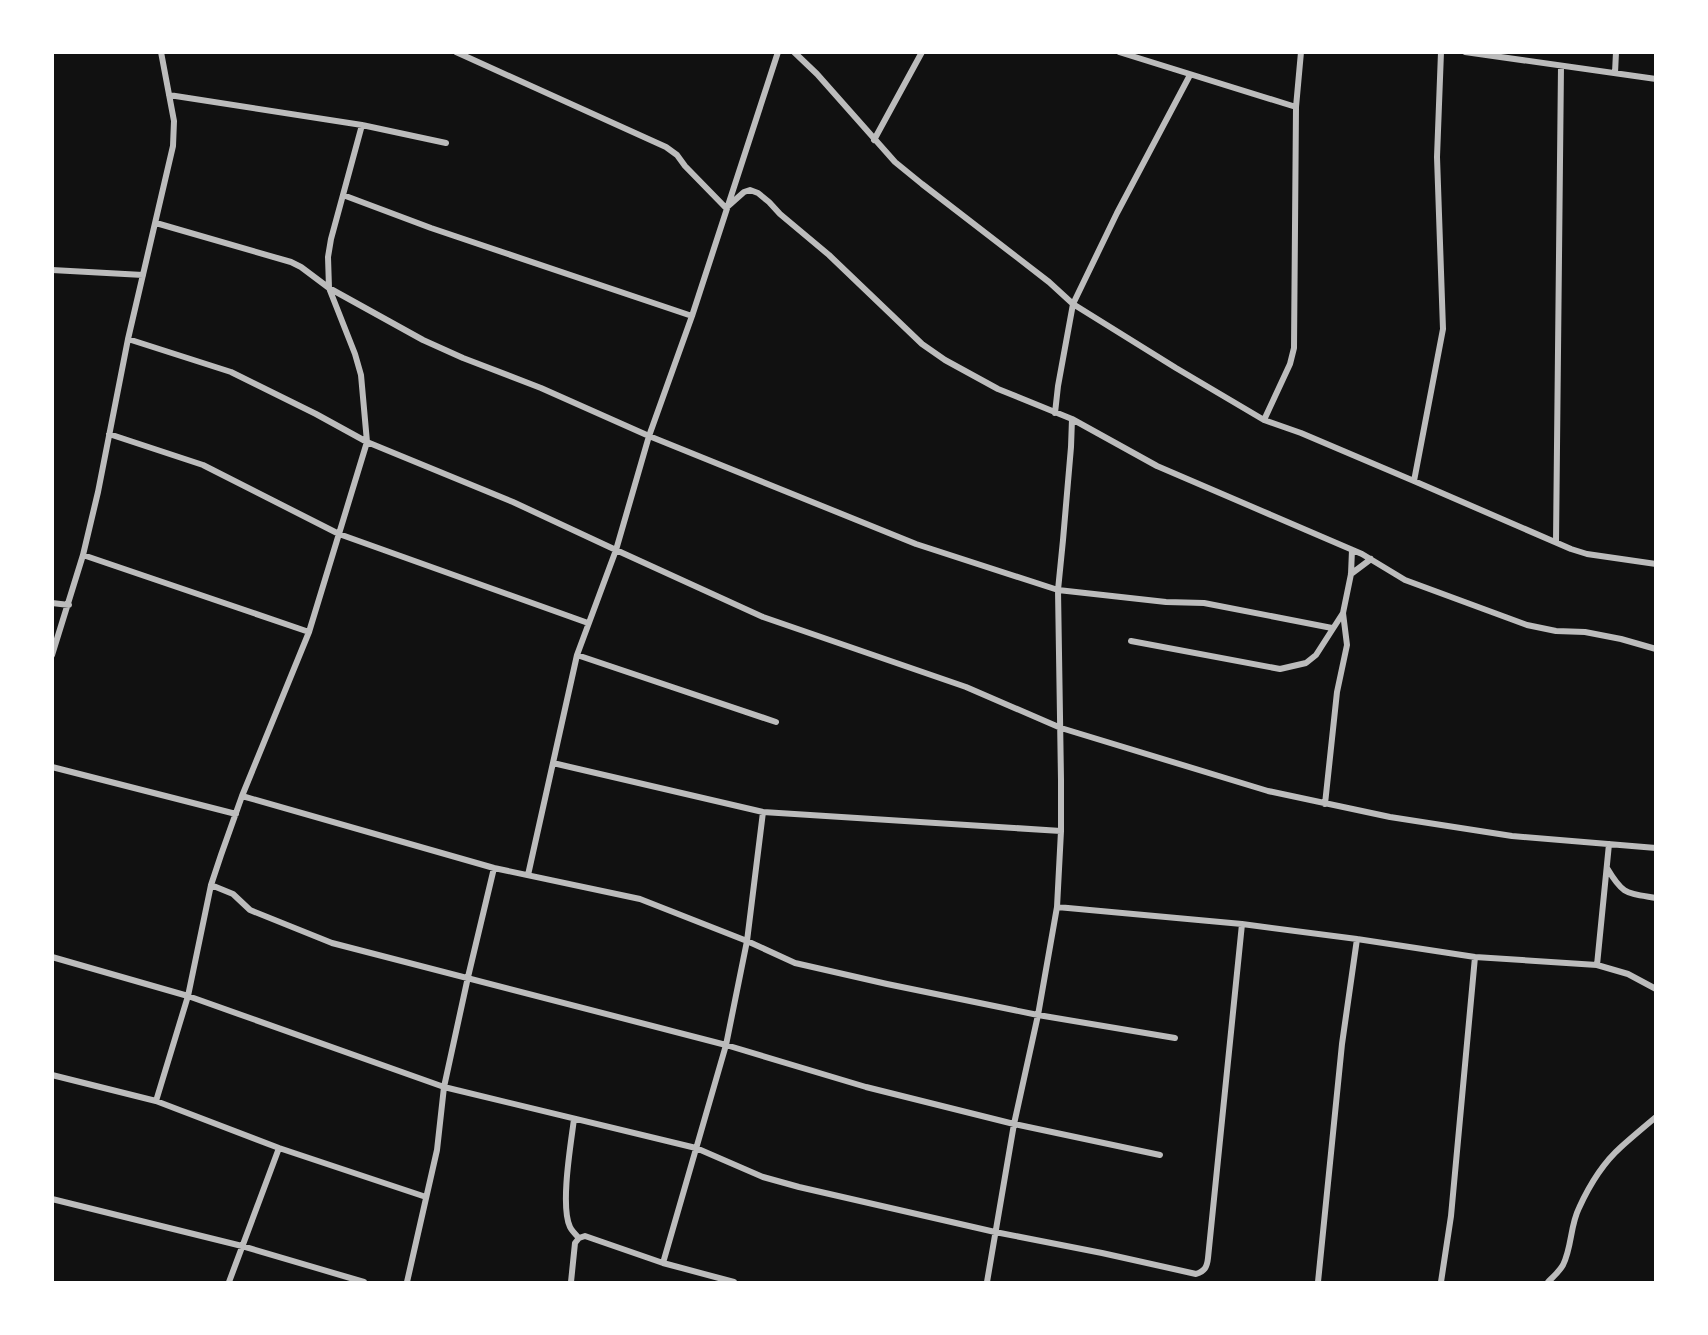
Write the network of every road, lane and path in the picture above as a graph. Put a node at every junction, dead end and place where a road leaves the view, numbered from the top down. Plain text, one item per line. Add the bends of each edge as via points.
1 (161, 52) edge
2 (456, 52) edge
3 (778, 52) edge
4 (794, 52) edge
5 (922, 52) edge
6 (1119, 52) edge
7 (1300, 52) edge
8 (1440, 52) edge
9 (1465, 52) edge
10 (1616, 52) edge
11 (1561, 66) junction
12 (1615, 73) junction
13 (1190, 75) junction
14 (1656, 79) edge
15 (169, 95) junction
16 (1296, 107) junction
17 (362, 125) junction
18 (874, 140) junction
19 (446, 143) dead end
20 (343, 195) junction
21 (726, 208) junction
22 (156, 223) junction
23 (52, 270) edge
24 (143, 275) junction
25 (329, 288) junction
26 (1073, 304) junction
27 (692, 316) junction
28 (128, 339) junction
29 (1055, 412) junction
30 (1071, 419) junction
31 (1264, 420) junction
32 (109, 435) junction
33 (649, 436) junction
34 (367, 442) junction
35 (1414, 481) junction
36 (339, 534) junction
37 (1556, 542) junction
38 (616, 550) junction
39 (1352, 550) junction
40 (83, 555) junction
41 (1371, 559) junction
42 (1656, 564) edge
43 (1351, 574) junction
44 (1058, 590) junction
45 (52, 603) edge
46 (69, 605) junction
47 (1342, 613) junction
48 (588, 623) junction
49 (1332, 628) junction
50 (309, 632) junction
51 (1131, 640) dead end
52 (1656, 649) edge
53 (577, 655) junction
54 (52, 656) edge
55 (776, 722) dead end
56 (1061, 728) junction
57 (553, 763) junction
58 (52, 767) edge
59 (242, 796) junction
60 (1325, 804) junction
61 (763, 812) junction
62 (236, 814) junction
63 (1061, 831) junction
64 (1609, 844) junction
65 (1656, 848) edge
66 (494, 868) junction
67 (1607, 868) junction
68 (528, 875) junction
69 (212, 885) junction
70 (1656, 898) edge
71 (1057, 907) junction
72 (1242, 924) junction
73 (1357, 939) junction
74 (747, 941) junction
75 (52, 957) edge
76 (1475, 957) junction
77 (1597, 965) junction
78 (468, 977) junction
79 (1656, 989) edge
80 (188, 996) junction
81 (1038, 1015) junction
82 (1176, 1038) dead end
83 (726, 1045) junction
84 (52, 1075) edge
85 (444, 1087) junction
86 (156, 1101) junction
87 (1656, 1117) edge
88 (574, 1119) junction
89 (1014, 1124) junction
90 (279, 1148) junction
91 (696, 1148) junction
92 (1160, 1155) dead end
93 (426, 1197) junction
94 (52, 1199) edge
95 (995, 1232) junction
96 (579, 1238) junction
97 (242, 1245) junction
98 (663, 1263) junction
99 (229, 1282) edge
100 (364, 1282) edge
101 (407, 1282) edge
102 (571, 1282) edge
103 (734, 1282) edge
104 (987, 1282) edge
105 (1318, 1282) edge
106 (1441, 1282) edge
107 (1548, 1282) edge

1 - 15 street
2 - 21 street via 666,147
3 - 21 street
4 - 18 street
5 - 18 street
6 - 13 street
7 - 16 street
8 - 35 street via 1437,157 1443,329
9 - 11 street
10 - 12 street
11 - 12 street
11 - 37 street
12 - 14 street
13 - 16 street
13 - 26 street
15 - 17 street
15 - 22 street via 173,147
16 - 31 street via 1294,348
17 - 19 street
17 - 20 street
18 - 26 street via 895,162
20 - 25 street via 330,239
20 - 27 street
21 - 27 street
21 - 29 street via 744,192 758,193 922,344 998,388
22 - 24 street
22 - 25 street via 291,262
23 - 24 street
24 - 28 street
25 - 33 street via 423,340
25 - 34 street via 361,375
26 - 29 street
26 - 31 street
27 - 33 street
28 - 32 street
28 - 34 street via 231,372
29 - 30 street
30 - 39 street via 1157,466
30 - 44 street
31 - 35 street
32 - 36 street via 203,465
32 - 40 street
33 - 38 street
33 - 44 street via 916,544
34 - 36 street
34 - 38 street via 513,502
35 - 37 street
36 - 48 street
36 - 50 street
37 - 42 street via 1587,554
38 - 48 street
38 - 56 street via 764,617 966,687
39 - 41 street
39 - 43 street
40 - 46 street
40 - 50 street
41 - 43 street
41 - 52 street via 1405,580 1527,625 1585,632
43 - 47 street
44 - 49 street via 1204,603
44 - 56 street
45 - 46 street
46 - 54 street
47 - 49 street
47 - 60 street via 1347,645 1337,692
48 - 53 street
49 - 51 street via 1316,656 1306,663 1280,669
50 - 59 street
53 - 55 street
53 - 57 street
56 - 60 street via 1268,791
56 - 63 street
57 - 61 street
57 - 68 street
58 - 62 street
59 - 62 street
59 - 66 street
60 - 64 street via 1512,836
61 - 63 street
61 - 74 street
62 - 69 street
63 - 71 street
64 - 65 street
64 - 67 street
66 - 68 street
66 - 78 street
67 - 70 street via 1621,889
67 - 77 street
68 - 74 street via 640,899
69 - 78 street via 232,894 250,910 332,943
69 - 80 street
71 - 72 street
71 - 81 street
72 - 73 street
72 - 95 street via 1207,1266 1196,1274
73 - 76 street
73 - 105 street via 1341,1044
74 - 81 street via 814,968
74 - 83 street
75 - 80 street
76 - 77 street
76 - 106 street via 1451,1216
77 - 79 street via 1628,974
78 - 83 street
78 - 85 street
80 - 85 street
80 - 86 street
81 - 82 street
81 - 89 street
83 - 89 street via 866,1087
83 - 91 street
84 - 86 street
85 - 88 street
85 - 93 street via 437,1150
86 - 90 street
87 - 107 street via 1619,1148 1587,1191 1563,1265
88 - 91 street
88 - 96 street via 567,1211 570,1226
89 - 92 street
89 - 95 street
90 - 93 street
90 - 97 street
91 - 95 street via 763,1177
91 - 98 street
93 - 101 street
94 - 97 street
95 - 104 street
96 - 98 street via 585,1236
96 - 102 street via 575,1243
97 - 99 street
97 - 100 street
98 - 103 street

